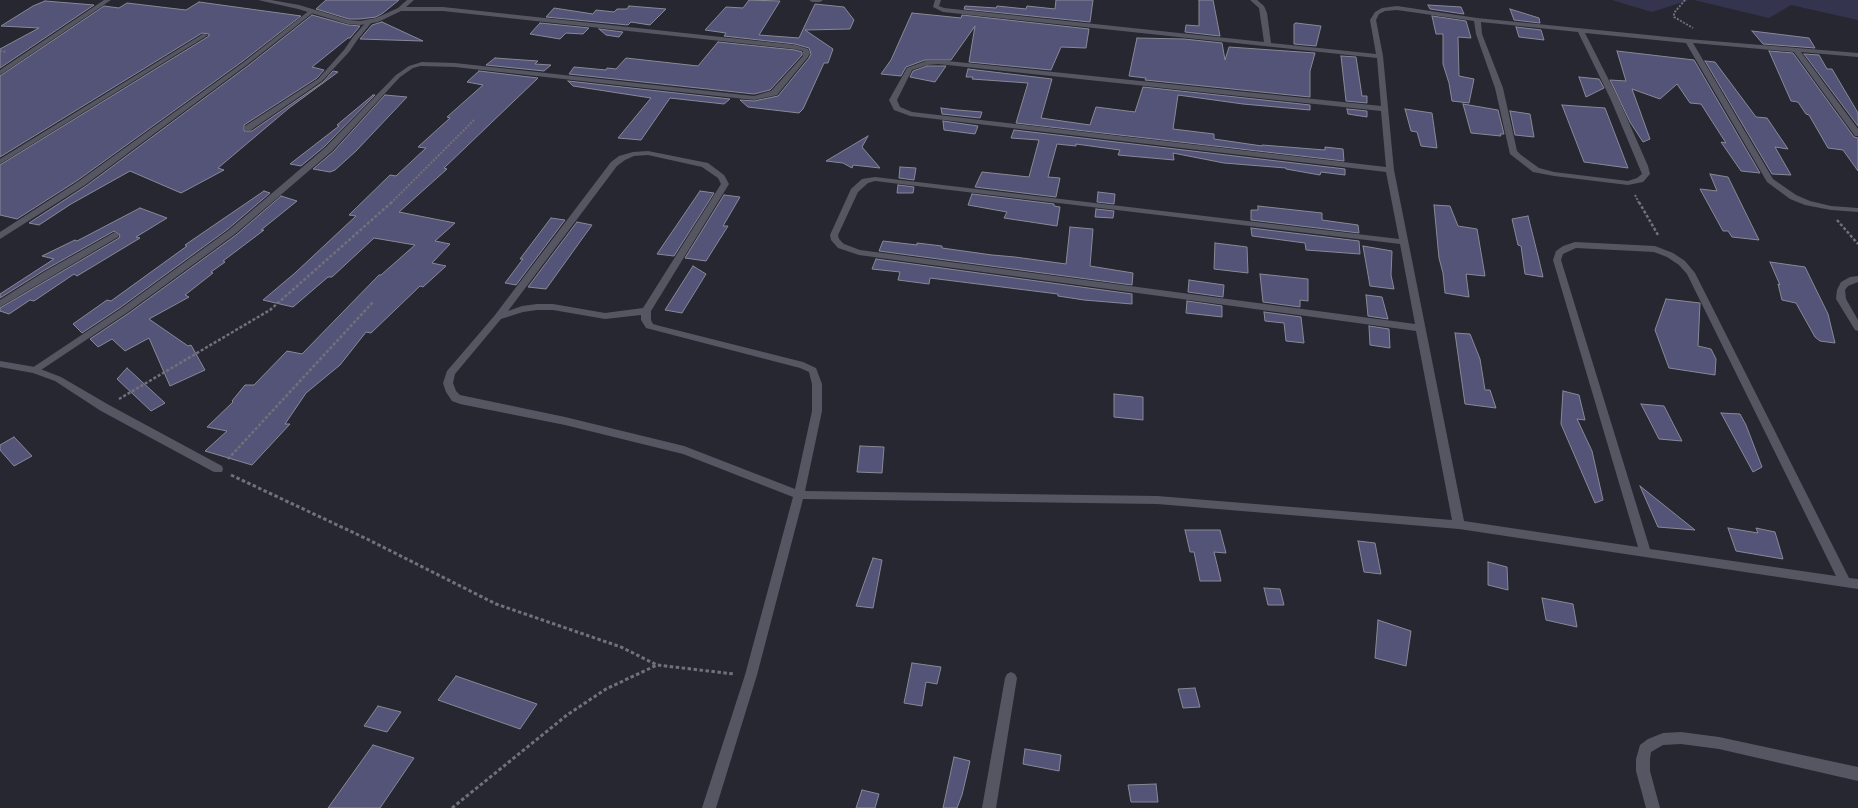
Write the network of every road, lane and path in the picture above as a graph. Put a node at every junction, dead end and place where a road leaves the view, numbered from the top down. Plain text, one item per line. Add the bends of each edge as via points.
1 (108, 0) edge
2 (261, 0) edge
3 (309, 0) edge
4 (411, 0) edge
5 (812, 0) edge
6 (820, 0) edge
7 (938, 0) edge
8 (1253, 0) edge
9 (1685, 0) edge
10 (299, 7) junction
11 (400, 9) junction
12 (312, 11) junction
13 (1477, 20) junction
14 (369, 22) junction
15 (1580, 30) junction
16 (205, 35) dead end
17 (1688, 41) junction
18 (1702, 42) junction
19 (1268, 45) junction
20 (1796, 50) junction
21 (1858, 55) edge
22 (1380, 56) junction
23 (0, 73) edge
24 (1385, 109) junction
25 (474, 120) dead end
26 (248, 128) dead end
27 (1858, 134) edge
28 (0, 162) edge
29 (1390, 170) junction
30 (1628, 183) junction
31 (1831, 208) junction
32 (1858, 210) edge
33 (115, 235) dead end
34 (0, 236) edge
35 (1403, 242) junction
36 (1858, 244) edge
37 (1670, 255) junction
38 (1858, 279) edge
39 (373, 302) dead end
40 (0, 304) edge
41 (646, 311) junction
42 (498, 317) junction
43 (1420, 328) junction
44 (1858, 328) edge
45 (0, 364) edge
46 (35, 370) junction
47 (105, 408) junction
48 (218, 470) junction
49 (799, 494) junction
50 (1460, 525) junction
51 (1646, 553) junction
52 (1845, 582) junction
53 (1858, 584) edge
54 (657, 665) junction
55 (751, 676) junction
56 (1012, 678) dead end
57 (1858, 774) edge
58 (452, 808) edge
59 (709, 808) edge
60 (989, 808) edge
61 (1653, 808) edge

1 - 23 street
2 - 10 street
3 - 10 street
4 - 11 street
5 - 6 street
7 - 19 street via 936,7 944,10
8 - 19 street via 1262,7
9 - 18 path via 1674,17 1706,33
10 - 12 street
11 - 14 street
11 - 46 street via 443,9 787,46 801,48 807,53 774,93 754,98 455,65 422,64 411,67 398,76 329,149 232,232 125,310
12 - 14 street via 348,22
12 - 34 street via 246,63 82,183
13 - 15 street
13 - 22 street via 1397,8 1384,9 1377,13 1373,20
13 - 30 street via 1479,34 1499,88 1513,152 1536,170
14 - 26 street via 348,51 320,80
15 - 17 street
15 - 30 street via 1644,166 1646,174 1640,180
16 - 28 street
17 - 18 street
17 - 31 street via 1770,180 1793,197
18 - 20 street
19 - 22 street
20 - 21 street
20 - 27 street
22 - 24 street
24 - 29 street
24 - 29 street via 938,62 909,69 893,100 897,108 910,114
25 - 47 path via 387,207 270,310
29 - 35 street
30 - 37 path
31 - 32 street
31 - 36 path via 1840,224
33 - 40 street
35 - 43 street
35 - 43 street via 875,179 865,181 854,191 834,235 841,246 859,252
37 - 51 street via 1655,249 1575,245 1559,253 1557,260
37 - 52 street via 1691,273
38 - 44 street via 1844,284 1841,290 1841,299
39 - 48 path
41 - 42 street via 605,316 553,307 537,307
41 - 42 street via 725,184 721,177 705,165 648,153 633,154 614,164
41 - 49 street via 649,326 803,365 813,370 818,391 817,411
42 - 49 street via 450,373 448,383 456,398 684,450
43 - 50 street
45 - 46 street
46 - 47 street via 58,379
47 - 48 street
48 - 54 path via 366,539 496,604 621,647
49 - 50 street via 1157,500
49 - 55 street
50 - 51 street
51 - 52 street
52 - 53 street
54 - 55 path
54 - 58 path via 606,689 567,715
55 - 59 street
56 - 60 street
57 - 61 street via 1719,743 1681,738 1663,739 1645,749 1643,759 1643,771

